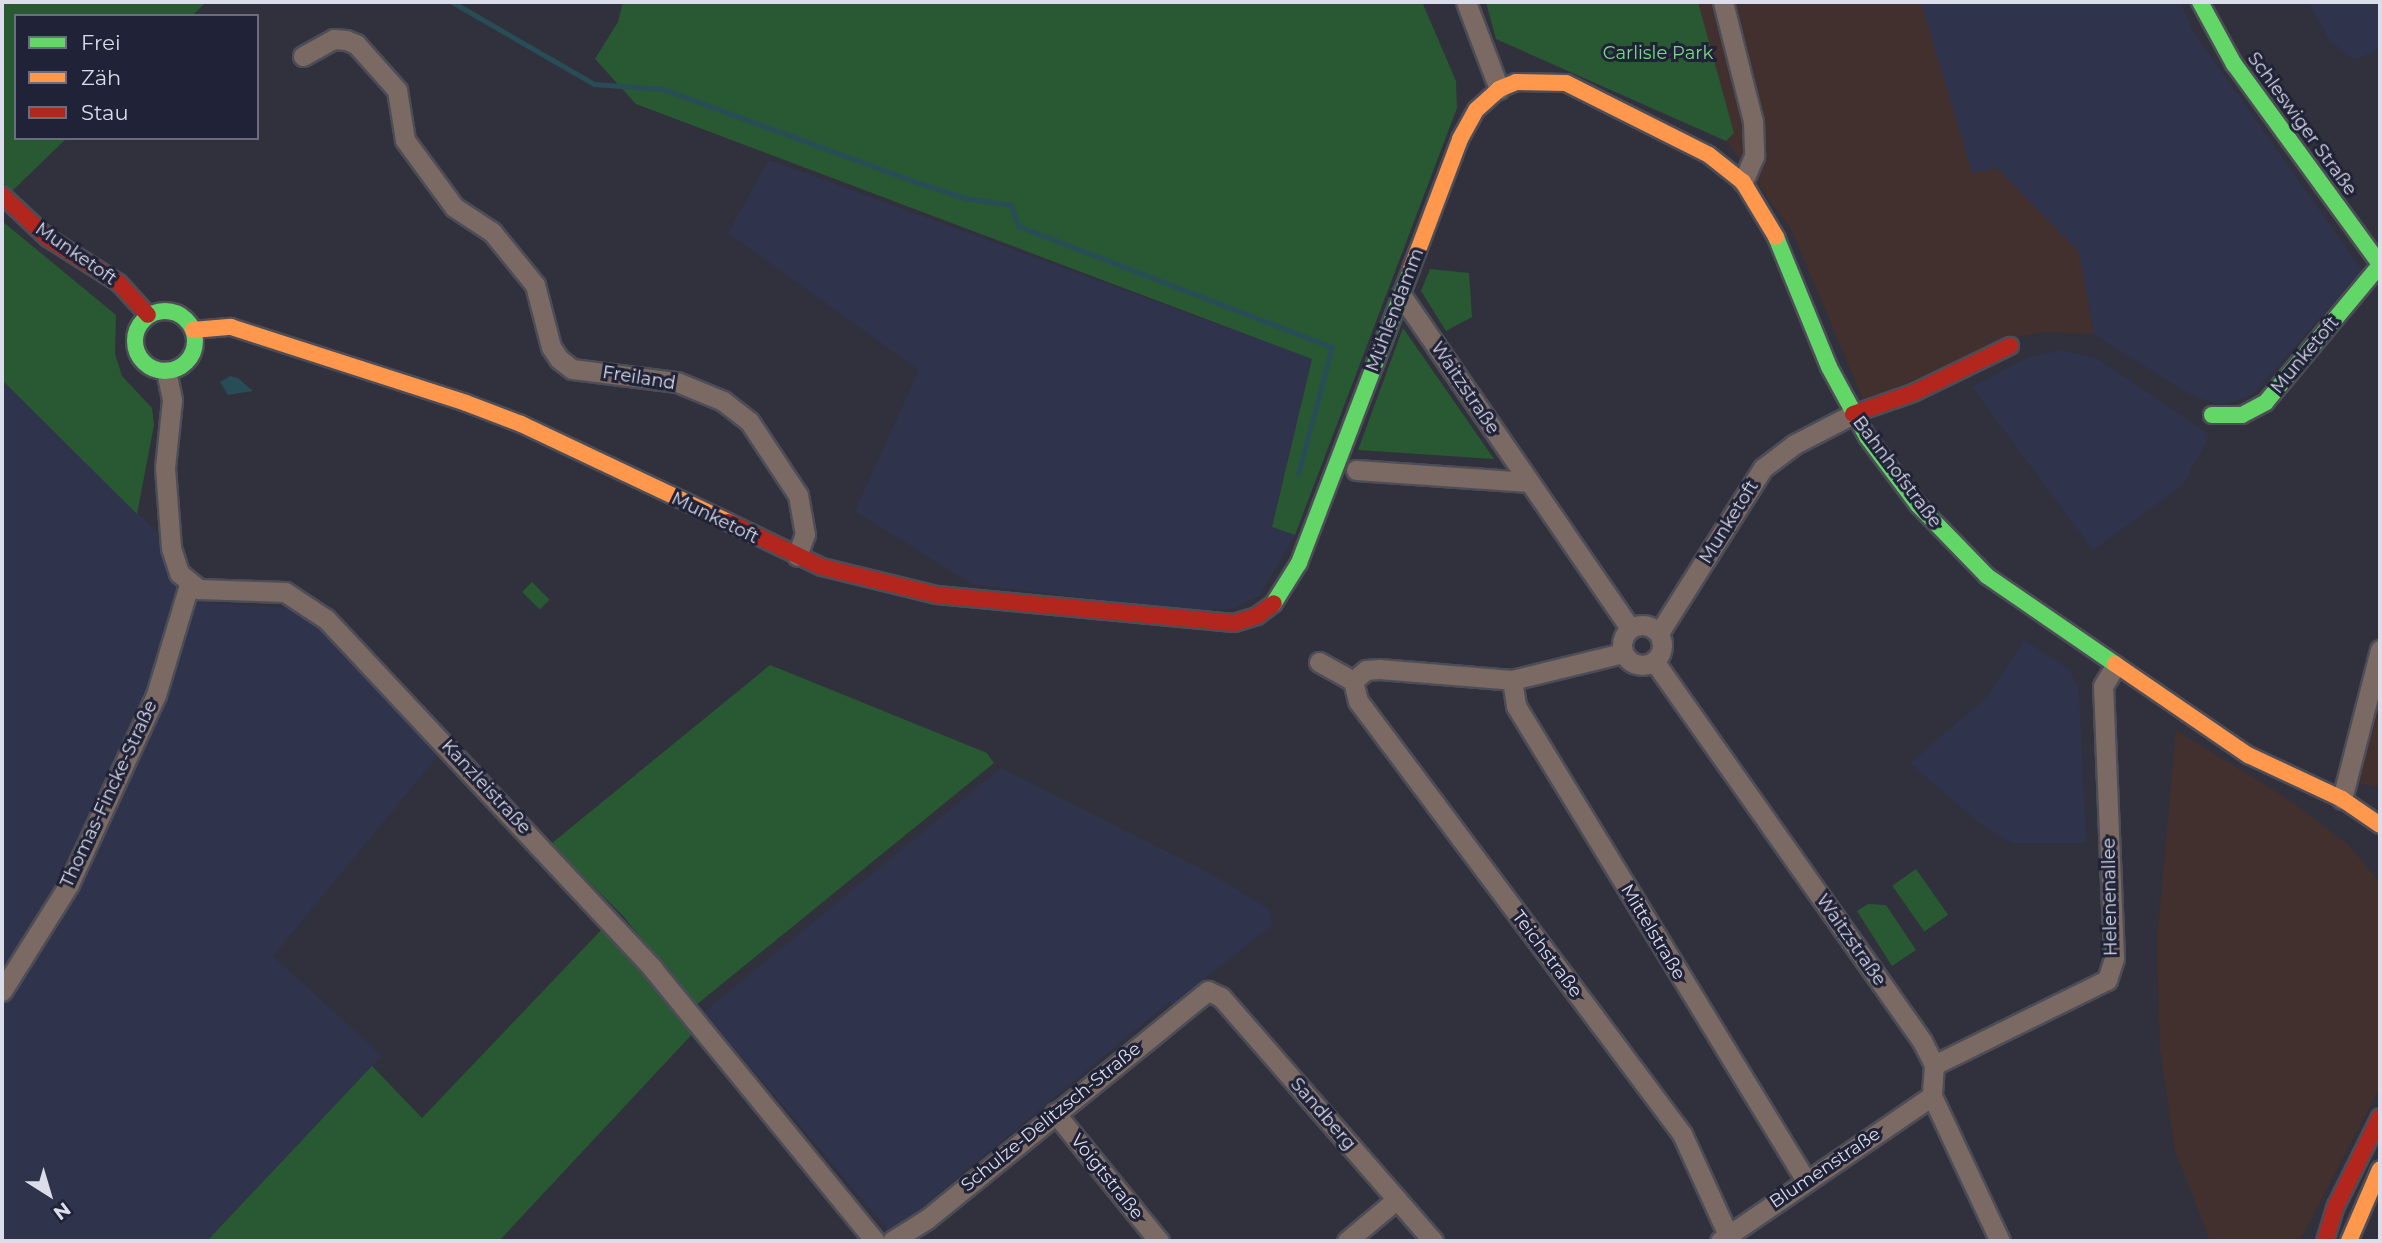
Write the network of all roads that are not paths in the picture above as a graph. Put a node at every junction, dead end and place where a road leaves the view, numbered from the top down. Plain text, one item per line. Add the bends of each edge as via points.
1 (1466, 2) edge
2 (1723, 2) edge
3 (2200, 2) edge
4 (303, 56) dead end
5 (1499, 89) junction
6 (1743, 182) junction
7 (2, 195) edge
8 (2380, 264) edge
9 (1401, 295) junction
10 (148, 315) junction
11 (193, 330) junction
12 (2010, 346) dead end
13 (166, 371) junction
14 (1853, 414) junction
15 (2212, 415) dead end
16 (1356, 470) dead end
17 (1529, 482) junction
18 (797, 556) junction
19 (188, 585) junction
20 (1257, 616) joint
21 (1630, 628) junction
22 (1659, 633) junction
23 (2380, 650) edge
24 (1623, 653) junction
25 (1654, 661) junction
26 (1319, 662) dead end
27 (2115, 666) junction
28 (1512, 680) junction
29 (1353, 681) junction
30 (2342, 800) junction
31 (2380, 805) edge
32 (2380, 825) edge
33 (2380, 840) edge
34 (2, 991) edge
35 (1208, 991) joint
36 (1934, 1065) junction
37 (1932, 1096) junction
38 (1055, 1113) junction
39 (2380, 1117) edge
40 (2380, 1170) edge
41 (1805, 1180) junction
42 (1397, 1199) junction
43 (1724, 1238) edge
44 (875, 1241) edge
45 (892, 1241) edge
46 (1159, 1241) edge
47 (1347, 1241) edge
48 (1433, 1241) edge
49 (2000, 1241) edge
50 (2325, 1241) edge
51 (2349, 1241) edge

1 - 5 street
2 - 6 street via 1753,121 1754,156
3 - 8 street, Schleswiger Straße via 2234,64
4 - 18 street, Freiland via 334,39 356,44 397,90 405,140 454,207 492,232 535,285 551,347 565,365 677,382 723,401 749,421 798,495 805,534
5 - 6 street, Bahnhofstraße via 1535,79 1566,83 1660,127 1709,155
5 - 9 street, Mühlendamm via 1476,110 1460,139
6 - 14 street, Bahnhofstraße via 1775,234
7 - 10 street, Munketoft via 48,238 119,283
8 - 15 street, Munketoft via 2266,402 2242,415
9 - 17 street, Waitzstraße
9 - 20 street, Mühlendamm via 1299,563 1276,601
10 - 11 street via 172,312
10 - 13 street via 138,327 135,347 146,365
11 - 13 street via 191,357
11 - 18 street, Munketoft via 231,327 466,403
12 - 14 street, Munketoft via 1913,393
13 - 19 street via 172,400 165,468 171,548 178,573
14 - 22 street, Munketoft via 1793,445 1763,468
14 - 27 street, Bahnhofstraße via 1917,505 1965,556 2005,591
16 - 17 street
17 - 21 street, Waitzstraße
18 - 20 street, Munketoft via 937,595 1210,624
19 - 34 street, Thomas-Fincke-Straße via 156,695 69,884
19 - 44 street, Kanzleistraße via 285,592 326,619 653,970
21 - 22 street via 1642,624
21 - 24 street via 1622,640
22 - 25 street via 1662,650
23 - 30 street
24 - 25 street via 1637,665
24 - 28 street
25 - 36 street, Waitzstraße via 1922,1041
26 - 29 street
27 - 30 street, Bahnhofstraße via 2248,755
27 - 36 street, Helenenallee via 2103,686 2114,958 2107,981
28 - 29 street via 1380,669 1366,670
28 - 41 street, Mittelstraße via 1516,706
29 - 43 street, Teichstraße via 1358,701 1682,1134
30 - 31 street, Bahnhofstraße
30 - 32 street, Bahnhofstraße
30 - 33 street, Bahnhofstraße
35 - 38 street, Schulze-Delitzsch-Straße
35 - 42 street, Sandberg via 1221,997
36 - 37 street
37 - 41 street, Blumenstraße
37 - 49 street
38 - 45 street, Schulze-Delitzsch-Straße via 927,1219
38 - 46 street, Voigtstraße
39 - 50 street via 2336,1206
40 - 51 street
41 - 43 street, Blumenstraße
42 - 47 street
42 - 48 street, Sandberg

